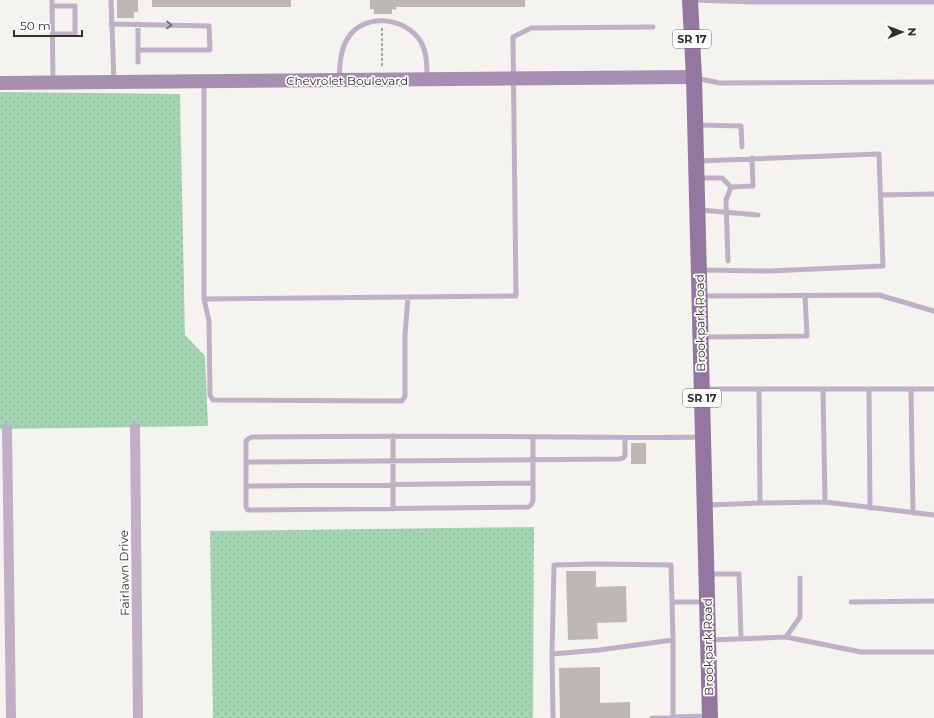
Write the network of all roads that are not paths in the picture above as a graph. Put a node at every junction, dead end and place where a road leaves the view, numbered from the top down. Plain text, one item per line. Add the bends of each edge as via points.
1 (52, 0) edge
2 (111, 0) edge
3 (691, 0) edge
4 (934, 2) edge
5 (52, 6) junction
6 (111, 24) junction
7 (138, 24) junction
8 (653, 27) dead end
9 (52, 34) junction
10 (138, 50) junction
11 (138, 62) dead end
12 (694, 78) junction
13 (514, 79) junction
14 (338, 80) junction
15 (427, 80) junction
16 (114, 82) junction
17 (204, 82) junction
18 (934, 82) edge
19 (0, 83) edge
20 (53, 83) junction
21 (695, 125) junction
22 (742, 147) dead end
23 (752, 158) junction
24 (696, 161) junction
25 (696, 178) junction
26 (731, 187) junction
27 (934, 194) edge
28 (880, 195) junction
29 (697, 210) junction
30 (727, 212) junction
31 (758, 215) dead end
32 (728, 261) dead end
33 (699, 270) junction
34 (806, 295) junction
35 (699, 296) junction
36 (408, 297) junction
37 (204, 299) junction
38 (934, 311) edge
39 (700, 337) junction
40 (759, 388) junction
41 (823, 388) junction
42 (702, 389) junction
43 (869, 389) junction
44 (934, 389) edge
45 (910, 390) junction
46 (135, 427) dead end
47 (7, 428) dead end
48 (393, 436) junction
49 (533, 437) junction
50 (703, 437) junction
51 (625, 438) junction
52 (533, 460) junction
53 (393, 461) junction
54 (246, 462) junction
55 (533, 483) junction
56 (392, 485) junction
57 (246, 486) junction
58 (825, 502) junction
59 (760, 503) junction
60 (705, 505) junction
61 (392, 508) junction
62 (870, 508) junction
63 (912, 513) junction
64 (934, 515) edge
65 (706, 574) junction
66 (800, 578) dead end
67 (934, 601) edge
68 (672, 602) junction
69 (707, 602) junction
70 (851, 602) dead end
71 (786, 637) junction
72 (741, 638) junction
73 (672, 640) junction
74 (708, 640) junction
75 (934, 652) edge
76 (552, 654) junction
77 (710, 717) edge
78 (11, 718) edge
79 (138, 718) edge
80 (553, 718) edge
81 (652, 718) edge
82 (673, 718) edge

1 - 5 lane
2 - 6 lane
3 - 4 lane
3 - 12 main road, Brookpark Road / SR 17
5 - 9 lane
5 - 9 lane via 75,6 75,34
6 - 7 lane
6 - 16 lane
7 - 10 lane
7 -> 10 lane via 209,26 210,50
8 - 13 lane via 532,28 513,37
9 - 20 lane
10 - 11 lane
12 - 13 main road, Chevrolet Boulevard
12 - 18 lane via 719,83
12 - 21 main road, Brookpark Road / SR 17
13 - 15 main road, Chevrolet Boulevard
13 - 36 lane via 516,296
14 - 15 main road, Chevrolet Boulevard
14 - 15 lane via 341,57 349,37 363,25 382,21 399,23 416,35 426,58
14 - 17 main road, Chevrolet Boulevard
16 - 17 main road, Chevrolet Boulevard
16 - 20 main road, Chevrolet Boulevard
17 - 37 lane
19 - 20 main road, Chevrolet Boulevard
21 - 22 lane via 741,126
21 - 24 main road, Brookpark Road / SR 17
23 - 24 lane
23 - 26 lane via 752,186
23 - 28 lane via 879,154
24 - 25 main road, Brookpark Road / SR 17
25 - 26 lane via 722,178
25 - 29 main road, Brookpark Road / SR 17
26 - 30 lane via 726,200
27 - 28 lane
28 - 33 lane via 883,266 769,271
29 - 30 lane
29 - 33 main road, Brookpark Road / SR 17
30 - 31 lane
30 - 32 lane
33 - 35 main road, Brookpark Road / SR 17
34 - 35 lane
34 - 38 lane via 880,295
34 - 39 lane via 806,336
35 - 39 main road, Brookpark Road / SR 17
36 - 37 lane
36 - 37 lane via 402,401 213,400 210,395 209,321
39 - 42 main road, Brookpark Road / SR 17
40 - 41 lane
40 - 42 lane
40 - 59 lane
41 - 43 lane
41 - 58 lane
42 - 50 main road, Brookpark Road / SR 17
43 - 45 lane
43 - 62 lane
44 - 45 lane
45 - 63 lane
46 - 79 street, Fairlawn Drive
47 - 78 street
48 - 49 lane
48 - 53 lane
48 - 54 lane via 252,437 246,441
49 - 51 lane
49 - 52 lane
50 - 51 lane
50 - 60 main road, Brookpark Road / SR 17
51 - 52 lane via 623,458
52 - 53 lane
52 - 55 lane
53 - 54 lane
53 - 56 lane
54 - 57 lane
55 - 56 lane
55 - 61 lane via 533,500 528,507
56 - 57 lane
56 - 61 lane
57 - 61 lane via 248,510
58 - 59 lane
58 - 62 lane
59 - 60 lane
60 - 65 main road, Brookpark Road / SR 17
62 - 63 lane
63 - 64 lane
65 - 69 main road, Brookpark Road / SR 17
65 - 72 lane via 739,574
66 - 71 lane via 800,617
67 - 70 lane
68 - 69 lane
68 - 73 lane
68 - 76 lane via 671,565 554,565
69 - 74 main road, Brookpark Road / SR 17
71 - 72 lane
71 - 75 lane via 861,652
72 - 74 lane
73 - 76 lane
73 - 82 lane
74 - 77 main road, Brookpark Road / SR 17
76 - 80 lane
77 - 82 lane
81 - 82 lane

